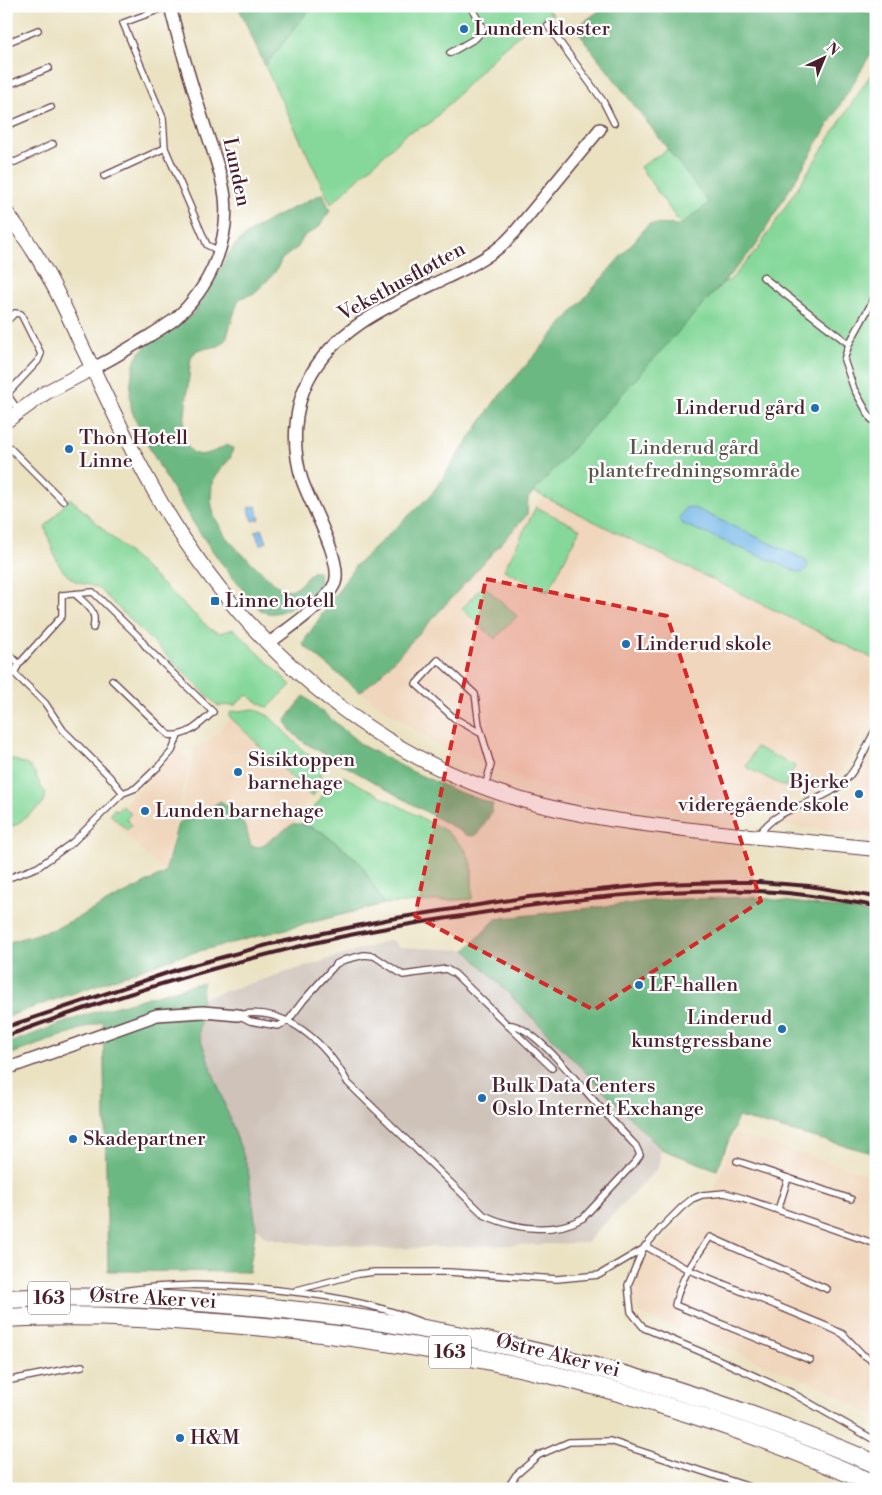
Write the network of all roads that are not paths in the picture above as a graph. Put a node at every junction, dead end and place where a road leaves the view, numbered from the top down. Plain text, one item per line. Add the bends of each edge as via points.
1 (170, 6) edge
2 (470, 6) edge
3 (548, 26) dead end
4 (38, 30) dead end
5 (6, 43) edge
6 (450, 53) dead end
7 (49, 68) dead end
8 (6, 86) edge
9 (50, 107) dead end
10 (614, 123) dead end
11 (6, 126) edge
12 (600, 129) dead end
13 (53, 144) dead end
14 (165, 148) junction
15 (6, 158) edge
16 (104, 176) dead end
17 (6, 212) edge
18 (219, 251) junction
19 (763, 277) dead end
20 (876, 295) edge
21 (6, 322) edge
22 (849, 344) junction
23 (93, 368) junction
24 (19, 411) junction
25 (6, 421) edge
26 (876, 422) edge
27 (6, 444) edge
28 (63, 501) dead end
29 (75, 594) junction
30 (93, 628) dead end
31 (268, 644) junction
32 (6, 651) edge
33 (19, 664) junction
34 (112, 680) dead end
35 (876, 729) edge
36 (482, 734) junction
37 (178, 736) junction
38 (485, 788) junction
39 (123, 793) junction
40 (757, 836) junction
41 (876, 848) edge
42 (6, 879) edge
43 (238, 1015) junction
44 (288, 1021) junction
45 (507, 1025) junction
46 (552, 1068) dead end
47 (6, 1069) edge
48 (737, 1161) dead end
49 (788, 1178) junction
50 (851, 1199) dead end
51 (778, 1210) junction
52 (876, 1244) edge
53 (644, 1247) junction
54 (688, 1269) junction
55 (828, 1289) dead end
56 (294, 1291) junction
57 (92, 1298) junction
58 (6, 1299) edge
59 (6, 1318) edge
60 (449, 1333) junction
61 (810, 1360) dead end
62 (876, 1363) edge
63 (82, 1366) dead end
64 (6, 1381) edge
65 (876, 1441) edge
66 (876, 1464) edge
67 (876, 1485) edge
68 (507, 1489) edge
69 (756, 1489) edge

1 - 14 lane via 123,23 163,118
1 - 18 street, Lunden via 224,195 225,226
2 - 6 lane via 482,26 481,32
3 - 10 lane
4 - 5 lane
7 - 8 lane
9 - 11 lane
12 - 31 street, Veksthusfløtten via 500,247 358,325 335,342 322,357 303,392 296,419 296,439 302,480 332,553 336,578 322,601
13 - 15 lane via 15,162
14 - 16 lane
14 - 18 lane via 207,245
17 - 23 street via 44,267
18 - 23 street, Lunden via 202,288 174,319
19 - 22 lane
20 - 22 lane
21 - 24 lane via 15,313 21,314 41,354 9,392
22 - 26 lane via 844,360 846,367 854,389
23 - 24 street, Lunden via 58,385
23 - 31 street via 175,526 217,585
24 - 25 street, Lunden
27 - 28 lane
29 - 30 lane via 91,609 95,620
29 - 33 lane via 62,595 62,616
29 - 37 lane via 92,592 213,712 198,726
31 - 38 street via 319,691 375,732 436,767
32 - 33 lane
33 - 39 lane via 14,672
34 - 37 lane via 169,735
35 - 40 lane via 851,773 838,787 778,815
36 - 36 lane via 476,694 438,660 416,684 454,718
36 - 38 lane via 491,765
37 - 39 lane via 172,751 160,765 136,788
38 - 40 street via 582,814 662,827
39 - 42 lane via 73,842 38,867
40 - 41 street
43 - 44 lane via 251,1012
43 - 44 lane via 250,1021 278,1026
43 - 47 street via 203,1012 157,1015
44 - 45 lane via 336,964 364,955 374,956 403,975 446,968
44 - 45 lane via 314,1039 337,1064 348,1083 484,1215 501,1223 530,1227 558,1228 572,1224 583,1218 640,1155 636,1146 566,1067 525,1030 513,1024
45 - 46 lane
48 - 49 lane
49 - 50 lane
49 - 51 lane
51 - 52 lane
51 - 53 lane via 725,1193 702,1195 682,1207
53 - 54 lane
53 - 56 lane via 600,1275 557,1279 448,1272 375,1272
53 - 65 lane via 628,1286 631,1312 644,1328 792,1392
54 - 55 lane via 710,1237
54 - 61 lane via 676,1306
54 - 62 lane via 826,1326 842,1334
56 - 57 lane via 193,1284 152,1286
56 - 60 lane via 373,1305
57 - 58 highway, Østre Aker vei / 163
57 - 60 highway, Østre Aker vei / 163 via 294,1310
59 - 67 highway, Østre Aker vei / 163 via 95,1316 243,1324 443,1351 577,1382 679,1411 767,1441
60 - 66 highway, Østre Aker vei / 163 via 564,1359 682,1392 772,1422
63 - 64 lane
68 - 69 lane via 516,1475 539,1455 569,1442 610,1441

